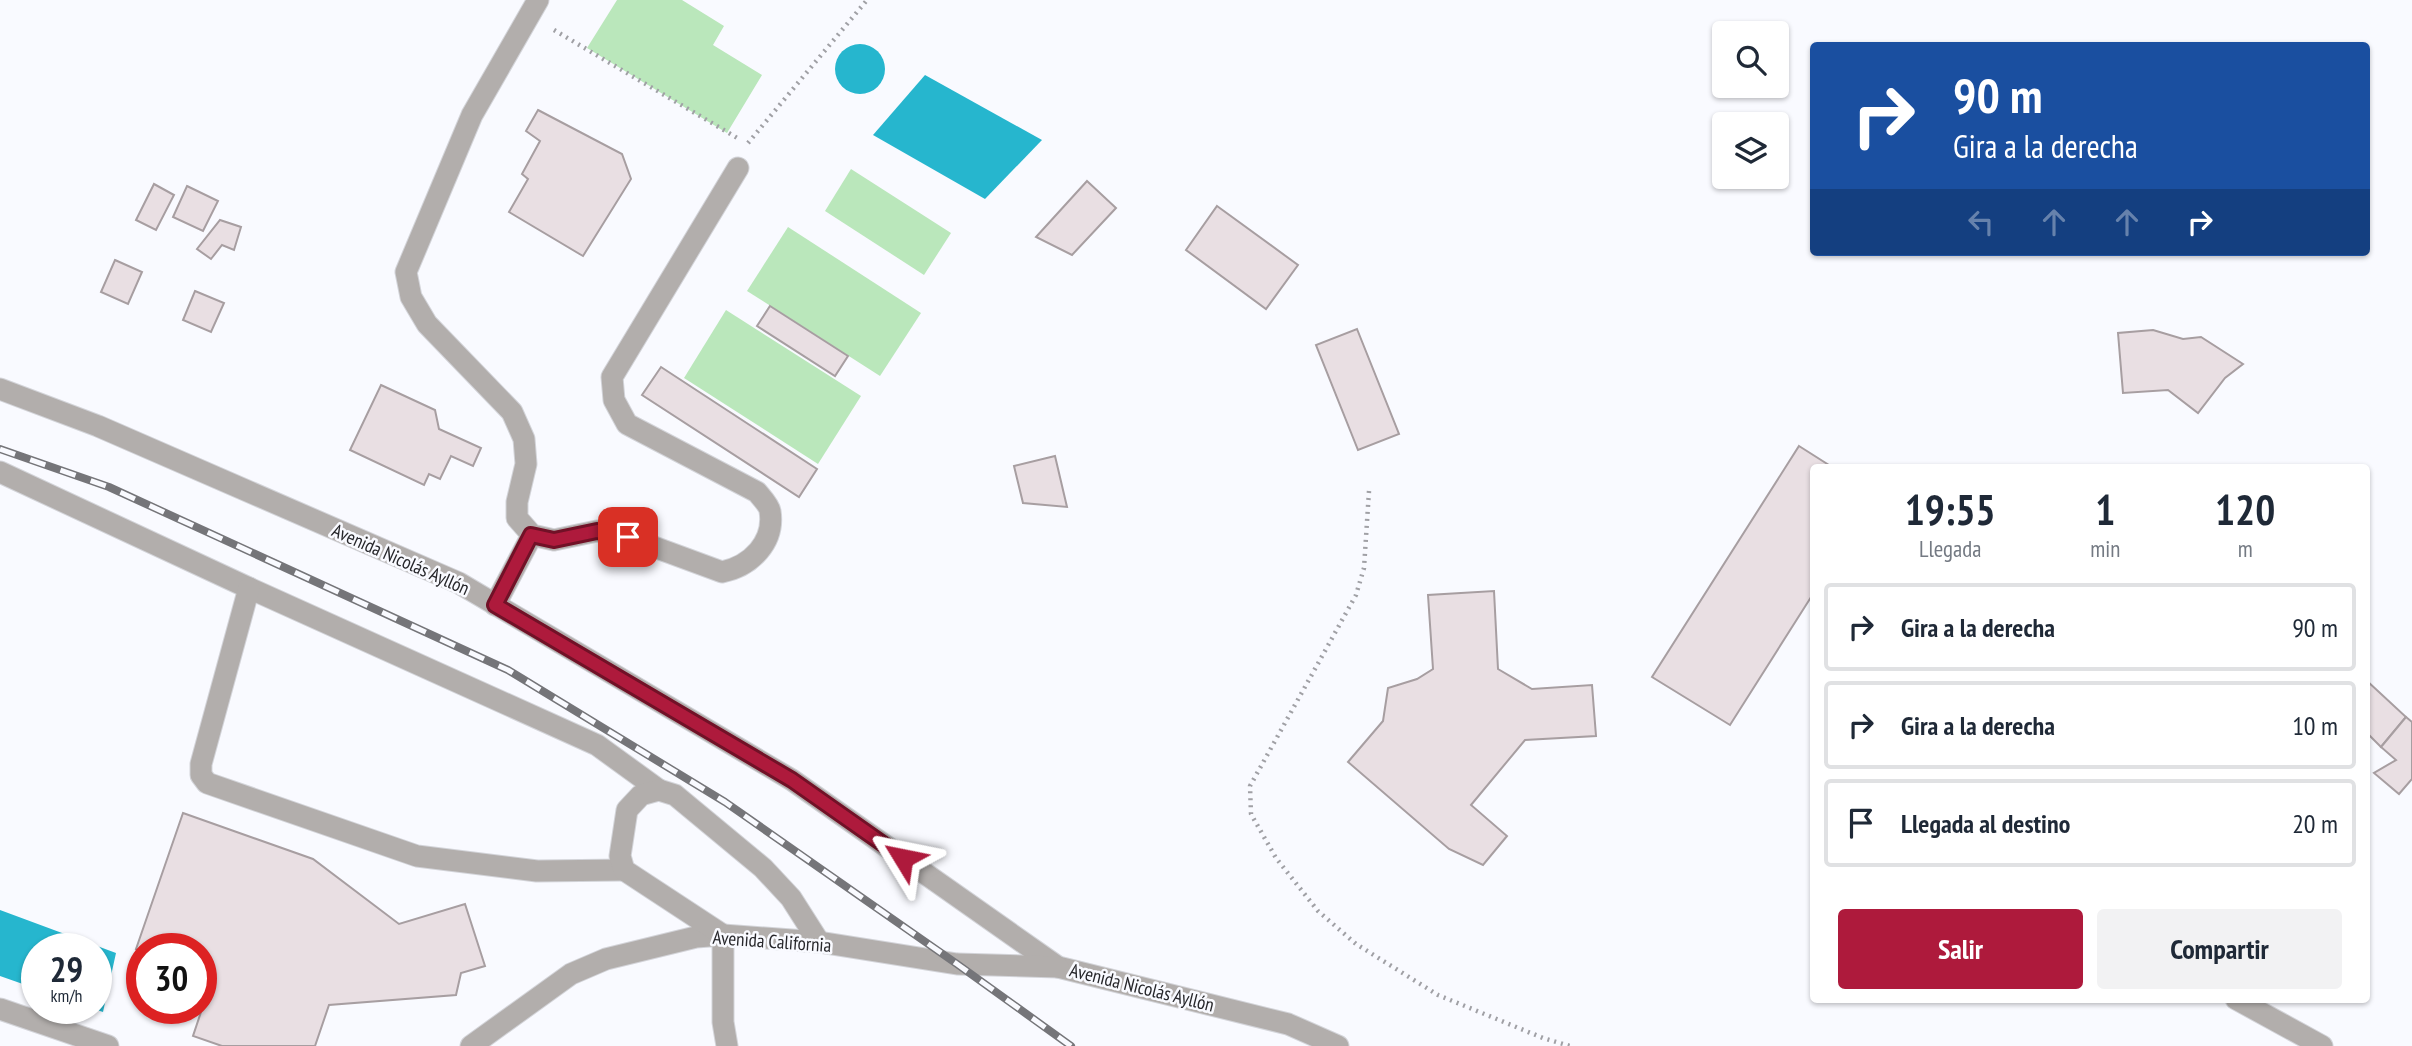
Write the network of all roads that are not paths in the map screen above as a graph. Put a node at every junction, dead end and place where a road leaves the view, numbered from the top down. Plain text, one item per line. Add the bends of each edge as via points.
1 (534, 8) edge
2 (737, 168) dead end
3 (0, 389) edge
4 (0, 472) edge
5 (531, 535) junction
6 (249, 588) junction
7 (495, 605) junction
8 (659, 790) junction
9 (624, 870) junction
10 (723, 935) junction
11 (819, 942) junction
12 (1058, 967) junction
13 (2243, 1003) edge
14 (0, 1009) edge
15 (108, 1046) edge
16 (471, 1046) edge
17 (727, 1046) edge
18 (1338, 1046) edge
19 (2322, 1046) edge

1 - 5 street via 472,116 406,272 411,297 427,324 512,412 524,439 526,464 517,519
2 - 5 street via 612,377 614,400 626,424 757,492 770,509 768,538 751,559 722,572 628,537 597,531 554,540
3 - 7 street, Avenida Nicolás Ayllón via 99,426 459,583
4 - 6 street
5 - 7 street
6 - 8 street via 597,745
6 - 9 street via 201,764 201,775 208,783 417,856 537,870
7 - 12 street, Avenida Nicolás Ayllón via 792,780
8 - 9 street via 641,795 627,810 621,856
8 - 11 street via 675,795 763,868 791,898
9 - 10 street
10 - 11 street, Avenida California
10 - 16 street, Avenida California via 619,956 571,974
10 - 17 street
11 - 12 street, Avenida California via 957,964
12 - 18 street, Avenida Nicolás Ayllón via 1288,1024
13 - 19 street
14 - 15 street

